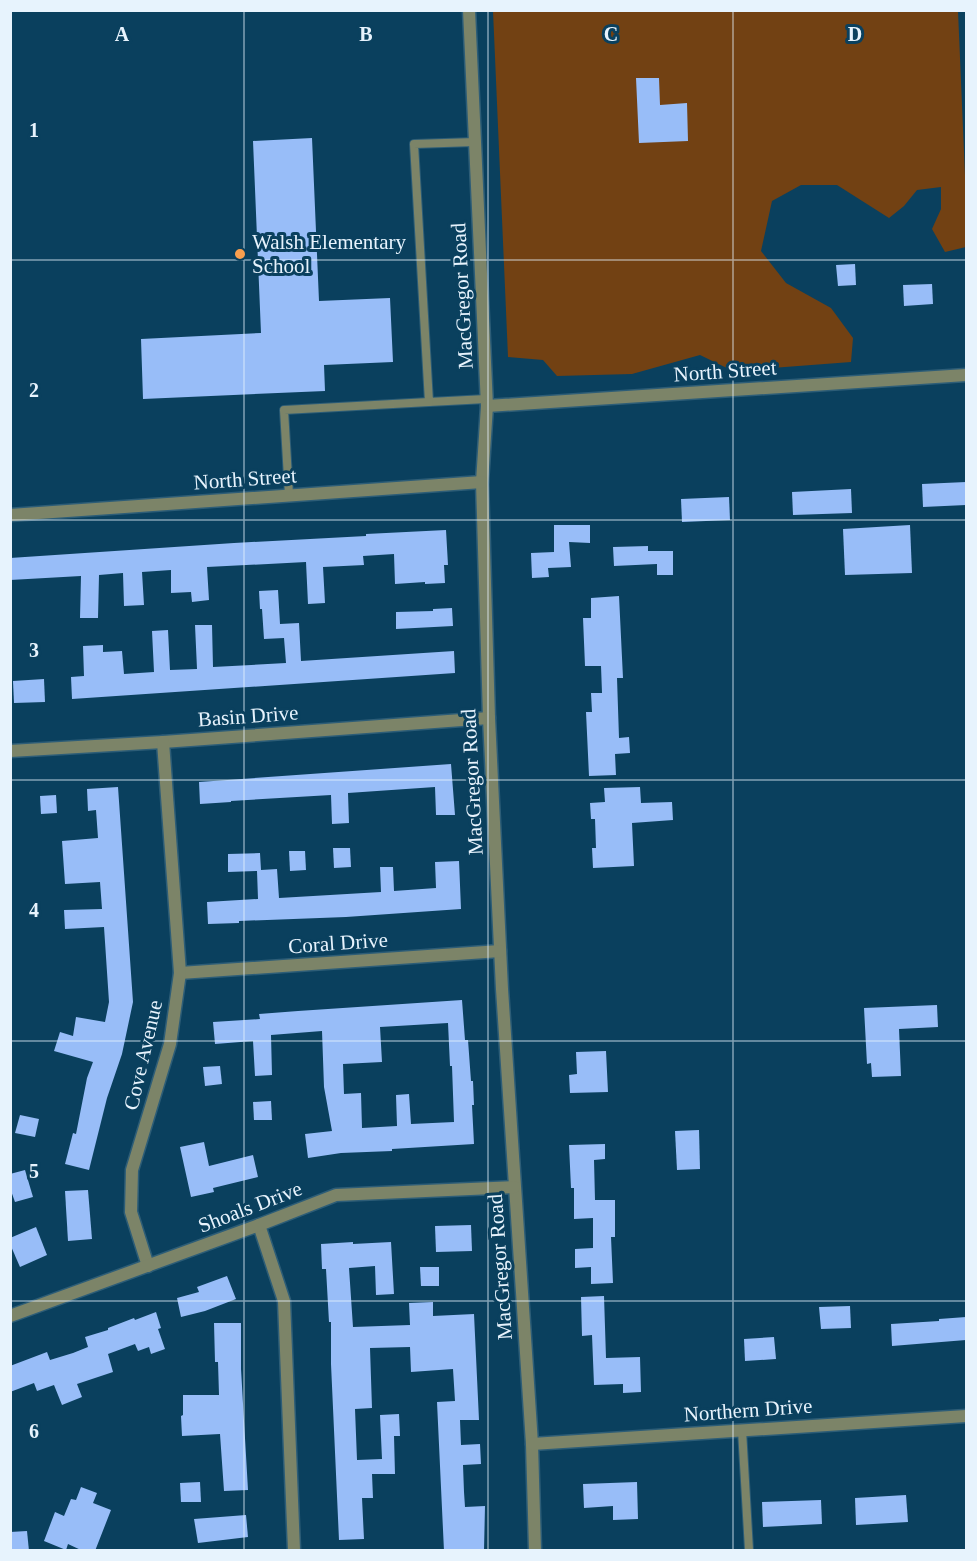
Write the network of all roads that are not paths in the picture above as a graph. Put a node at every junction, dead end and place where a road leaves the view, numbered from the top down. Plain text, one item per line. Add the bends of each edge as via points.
1 (469, 10) edge
2 (475, 142) junction
3 (966, 375) edge
4 (429, 402) junction
5 (487, 402) junction
6 (482, 482) junction
7 (289, 495) junction
8 (10, 515) edge
9 (489, 718) junction
10 (163, 741) junction
11 (10, 750) edge
12 (500, 951) junction
13 (180, 973) junction
14 (514, 1187) junction
15 (259, 1225) junction
16 (148, 1266) junction
17 (10, 1316) edge
18 (966, 1416) edge
19 (742, 1430) junction
20 (532, 1444) junction
21 (294, 1551) edge
22 (535, 1551) edge
23 (749, 1551) edge

1 - 2 street, MacGregor Road
2 - 4 lane via 414,144
2 - 5 street, MacGregor Road
3 - 5 street, North Street
4 - 5 lane
4 - 7 lane via 284,410
5 - 6 street, MacGregor Road
6 - 7 street, North Street
6 - 9 street, MacGregor Road
7 - 8 street, North Street
9 - 10 street, Basin Drive
9 - 12 street, MacGregor Road
10 - 11 street, Basin Drive
10 - 13 street, Cove Avenue
12 - 13 street, Coral Drive
12 - 14 street, MacGregor Road
13 - 16 street, Cove Avenue via 170,1044 132,1170 131,1212
14 - 15 street, Shoals Drive via 336,1195
14 - 20 street, MacGregor Road
15 - 16 street, Shoals Drive
15 - 21 street via 284,1301
16 - 17 street, Shoals Drive
18 - 19 street, Northern Drive
19 - 20 street, Northern Drive
19 - 23 lane
20 - 22 street, MacGregor Road

